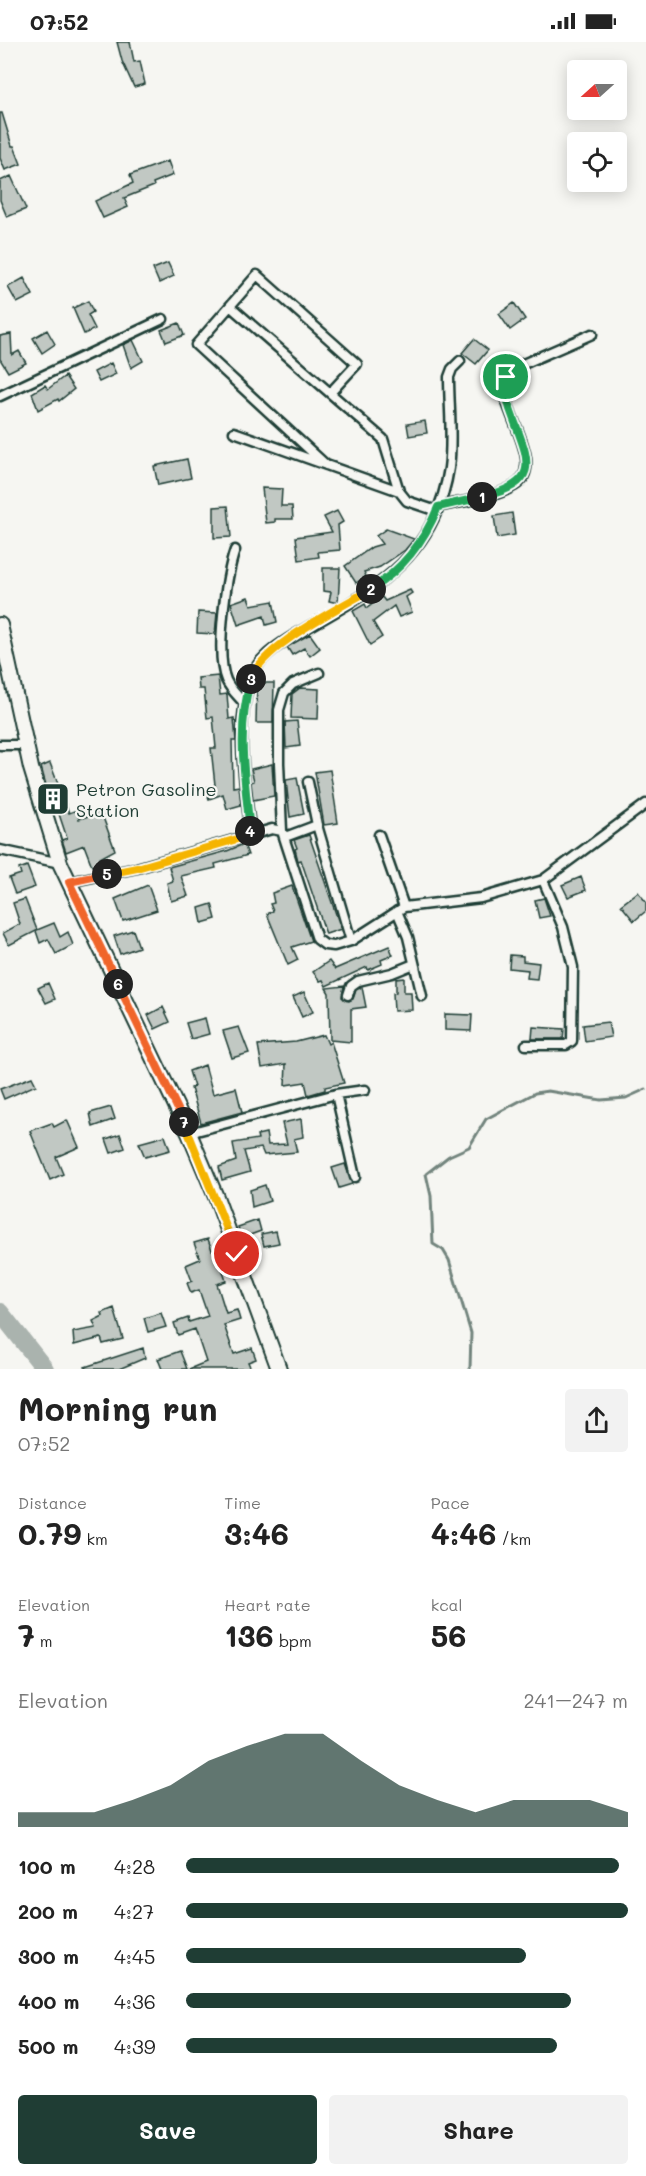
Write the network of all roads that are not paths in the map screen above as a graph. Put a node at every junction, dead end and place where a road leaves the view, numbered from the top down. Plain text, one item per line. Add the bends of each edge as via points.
1 (230, 306) junction
2 (163, 319) dead end
3 (592, 334) dead end
4 (460, 361) dead end
5 (330, 393) junction
6 (0, 396) edge
7 (234, 432) dead end
8 (326, 465) junction
9 (399, 491) junction
10 (437, 509) junction
11 (236, 549) dead end
12 (0, 625) edge
13 (319, 673) dead end
14 (244, 703) junction
15 (25, 745) junction
16 (0, 746) edge
17 (308, 782) dead end
18 (646, 804) edge
19 (317, 825) junction
20 (284, 834) junction
21 (251, 835) junction
22 (379, 835) dead end
23 (0, 850) edge
24 (60, 863) junction
25 (543, 880) junction
26 (69, 882) junction
27 (400, 909) junction
28 (351, 941) junction
29 (414, 964) junction
30 (348, 995) dead end
31 (422, 996) dead end
32 (526, 1045) dead end
33 (365, 1090) dead end
34 (336, 1094) junction
35 (189, 1133) junction
36 (355, 1177) dead end
37 (279, 1369) edge

1 - 5 street
1 - 5 street via 257,275 357,364
1 - 8 street via 196,345
2 - 6 street
3 - 10 street via 514,368 506,377 505,394 527,464 523,479 501,493
4 - 10 street via 449,377 449,468
5 - 9 street via 383,439
7 - 8 street
8 - 9 street
9 - 10 street via 407,501
10 - 14 street via 416,550 387,579 279,644 254,670
11 - 14 street via 228,574 222,643 227,682
12 - 15 main road
13 - 20 street via 293,684 284,693 279,710
14 - 21 street via 242,755
15 - 16 street
15 - 24 main road
17 - 19 street
18 - 25 street
19 - 20 street
19 - 28 street
20 - 21 street via 272,829
20 - 28 street via 317,939 325,945
21 - 26 street via 137,868
22 - 27 street
23 - 24 street
24 - 26 main road
25 - 27 street via 481,898
25 - 32 street via 563,927 573,967 572,1041 566,1045
26 - 35 main road
27 - 28 street
27 - 29 street
29 - 30 street via 358,981
29 - 31 street
33 - 34 street
34 - 35 street
34 - 36 street
35 - 37 main road

